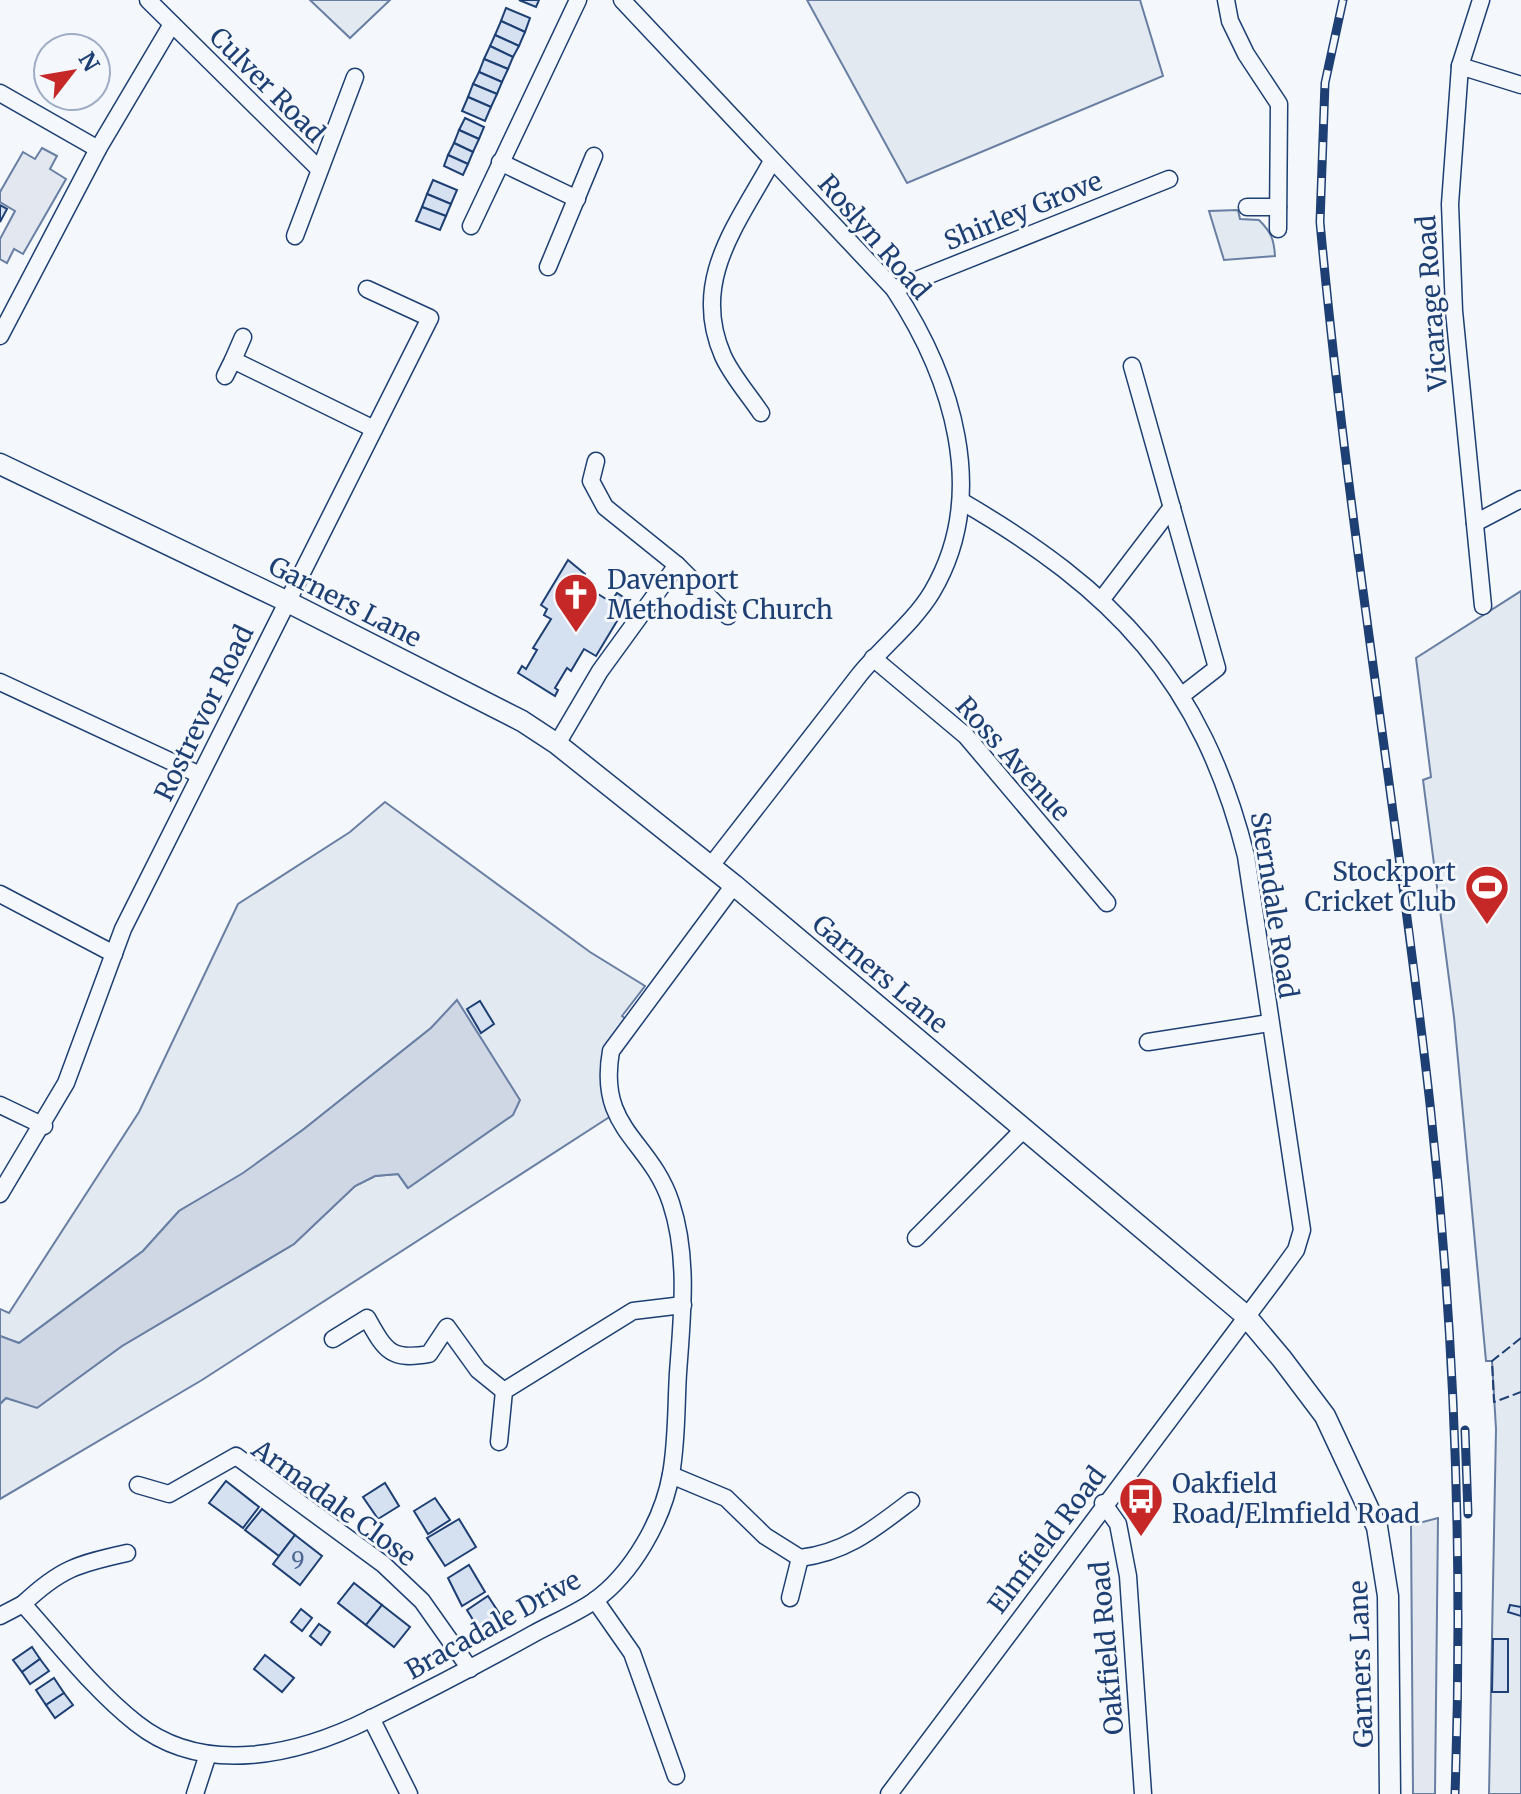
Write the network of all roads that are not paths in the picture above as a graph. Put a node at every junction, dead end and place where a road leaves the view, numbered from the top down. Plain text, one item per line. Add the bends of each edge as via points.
1 (148, 0) edge
2 (578, 0) edge
3 (622, 0) edge
4 (1226, 0) edge
5 (1481, 0) edge
6 (172, 24) junction
7 (1460, 66) junction
8 (355, 77) dead end
9 (1521, 85) edge
10 (0, 93) edge
11 (98, 149) junction
12 (594, 156) dead end
13 (772, 161) junction
14 (500, 162) junction
15 (319, 169) junction
16 (1169, 179) dead end
17 (577, 199) junction
18 (1247, 207) dead end
19 (1278, 207) junction
20 (471, 226) dead end
21 (1278, 229) dead end
22 (295, 236) dead end
23 (548, 267) dead end
24 (367, 289) dead end
25 (894, 289) junction
26 (0, 336) edge
27 (243, 337) dead end
28 (233, 360) junction
29 (1132, 366) dead end
30 (225, 376) dead end
31 (761, 413) dead end
32 (374, 429) junction
33 (596, 461) dead end
34 (0, 464) edge
35 (1521, 499) edge
36 (961, 501) junction
37 (1172, 507) junction
38 (1475, 523) junction
39 (677, 565) junction
40 (1102, 599) junction
41 (286, 601) junction
42 (1483, 606) dead end
43 (728, 616) dead end
44 (873, 658) junction
45 (0, 682) edge
46 (1181, 696) junction
47 (557, 744) junction
48 (200, 775) junction
49 (710, 867) junction
50 (734, 885) junction
51 (0, 894) edge
52 (1107, 903) dead end
53 (114, 954) junction
54 (1269, 1023) junction
55 (1148, 1042) dead end
56 (0, 1105) edge
57 (44, 1126) junction
58 (1024, 1129) junction
59 (0, 1194) edge
60 (916, 1238) dead end
61 (683, 1305) junction
62 (1245, 1315) junction
63 (333, 1339) dead end
64 (504, 1391) junction
65 (499, 1442) dead end
66 (671, 1475) junction
67 (138, 1485) dead end
68 (911, 1501) dead end
69 (1103, 1503) junction
70 (127, 1553) dead end
71 (800, 1558) junction
72 (790, 1598) dead end
73 (595, 1600) junction
74 (23, 1604) junction
75 (0, 1616) edge
76 (470, 1669) junction
77 (371, 1718) junction
78 (208, 1754) junction
79 (676, 1776) dead end
80 (195, 1794) edge
81 (409, 1794) edge
82 (889, 1794) edge
83 (1143, 1794) edge
84 (1390, 1794) edge

1 - 6 street, Culver Road
2 - 14 street
3 - 13 street, Roslyn Road
4 - 19 street via 1246,54 1279,104
5 - 7 street, Vicarage Road
6 - 11 street
6 - 15 street, Culver Road
7 - 9 street
7 - 38 street, Vicarage Road via 1450,204 1454,311
8 - 15 street, Culver Road
10 - 11 street
11 - 26 street
12 - 17 street
13 - 25 street, Roslyn Road
13 - 31 street via 719,258 709,306 724,357
14 - 17 street
14 - 20 street
15 - 22 street, Culver Road
16 - 25 street, Shirley Grove
17 - 23 street
18 - 19 street
19 - 21 street
24 - 32 street, Rostrevor Road via 430,318
25 - 36 street, Roslyn Road via 922,331 941,375 957,430
27 - 28 street
28 - 30 street
28 - 32 street
29 - 37 street
32 - 41 street, Rostrevor Road
33 - 39 street via 591,481 605,507
34 - 41 street, Garners Lane
35 - 38 street
36 - 40 street, Sterndale Road via 1027,540
36 - 44 street, Roslyn Road via 952,548 931,594
37 - 40 street
37 - 46 street via 1217,668
38 - 42 street, Vicarage Road
39 - 43 street
39 - 47 street via 600,671
40 - 46 street, Sterndale Road
41 - 47 street, Garners Lane via 522,721
41 - 48 street, Rostrevor Road
44 - 49 street, Roslyn Road
44 - 52 street, Ross Avenue via 966,736
45 - 48 street
46 - 54 street, Sterndale Road via 1209,743 1231,796 1246,856
47 - 49 street, Garners Lane
48 - 53 street, Rostrevor Road
49 - 50 street, Garners Lane
50 - 58 street, Garners Lane
50 - 61 street, Bracadale Drive via 611,1051 606,1080 614,1114 671,1201 681,1242
51 - 53 street
53 - 57 street, Rostrevor Road via 66,1083
54 - 55 street
54 - 62 street, Sterndale Road via 1302,1230 1296,1250
56 - 57 street
57 - 59 street, Rostrevor Road
58 - 60 street
58 - 62 street, Garners Lane
61 - 64 street via 633,1311
61 - 66 street, Bracadale Drive
62 - 69 street, Elmfield Road
62 - 84 street, Garners Lane via 1325,1416 1377,1527 1388,1596
63 - 64 street via 367,1318 383,1347 405,1358 429,1354 447,1327 478,1370
64 - 65 street
66 - 71 street via 726,1498 765,1536
66 - 73 street, Bracadale Drive via 646,1542
67 - 76 street, Armadale Close via 169,1494 236,1456 383,1564 422,1601
68 - 71 street via 867,1535 830,1554
69 - 82 street, Elmfield Road
69 - 83 street, Oakfield Road via 1118,1524 1128,1576
70 - 74 street via 84,1562 52,1577
71 - 72 street
73 - 76 street, Bracadale Drive
73 - 79 street via 632,1653
74 - 75 street
74 - 78 street, Bracadale Drive via 139,1726
76 - 77 street, Bracadale Drive
77 - 78 street, Bracadale Drive via 299,1749 251,1756
77 - 81 street
78 - 80 street

